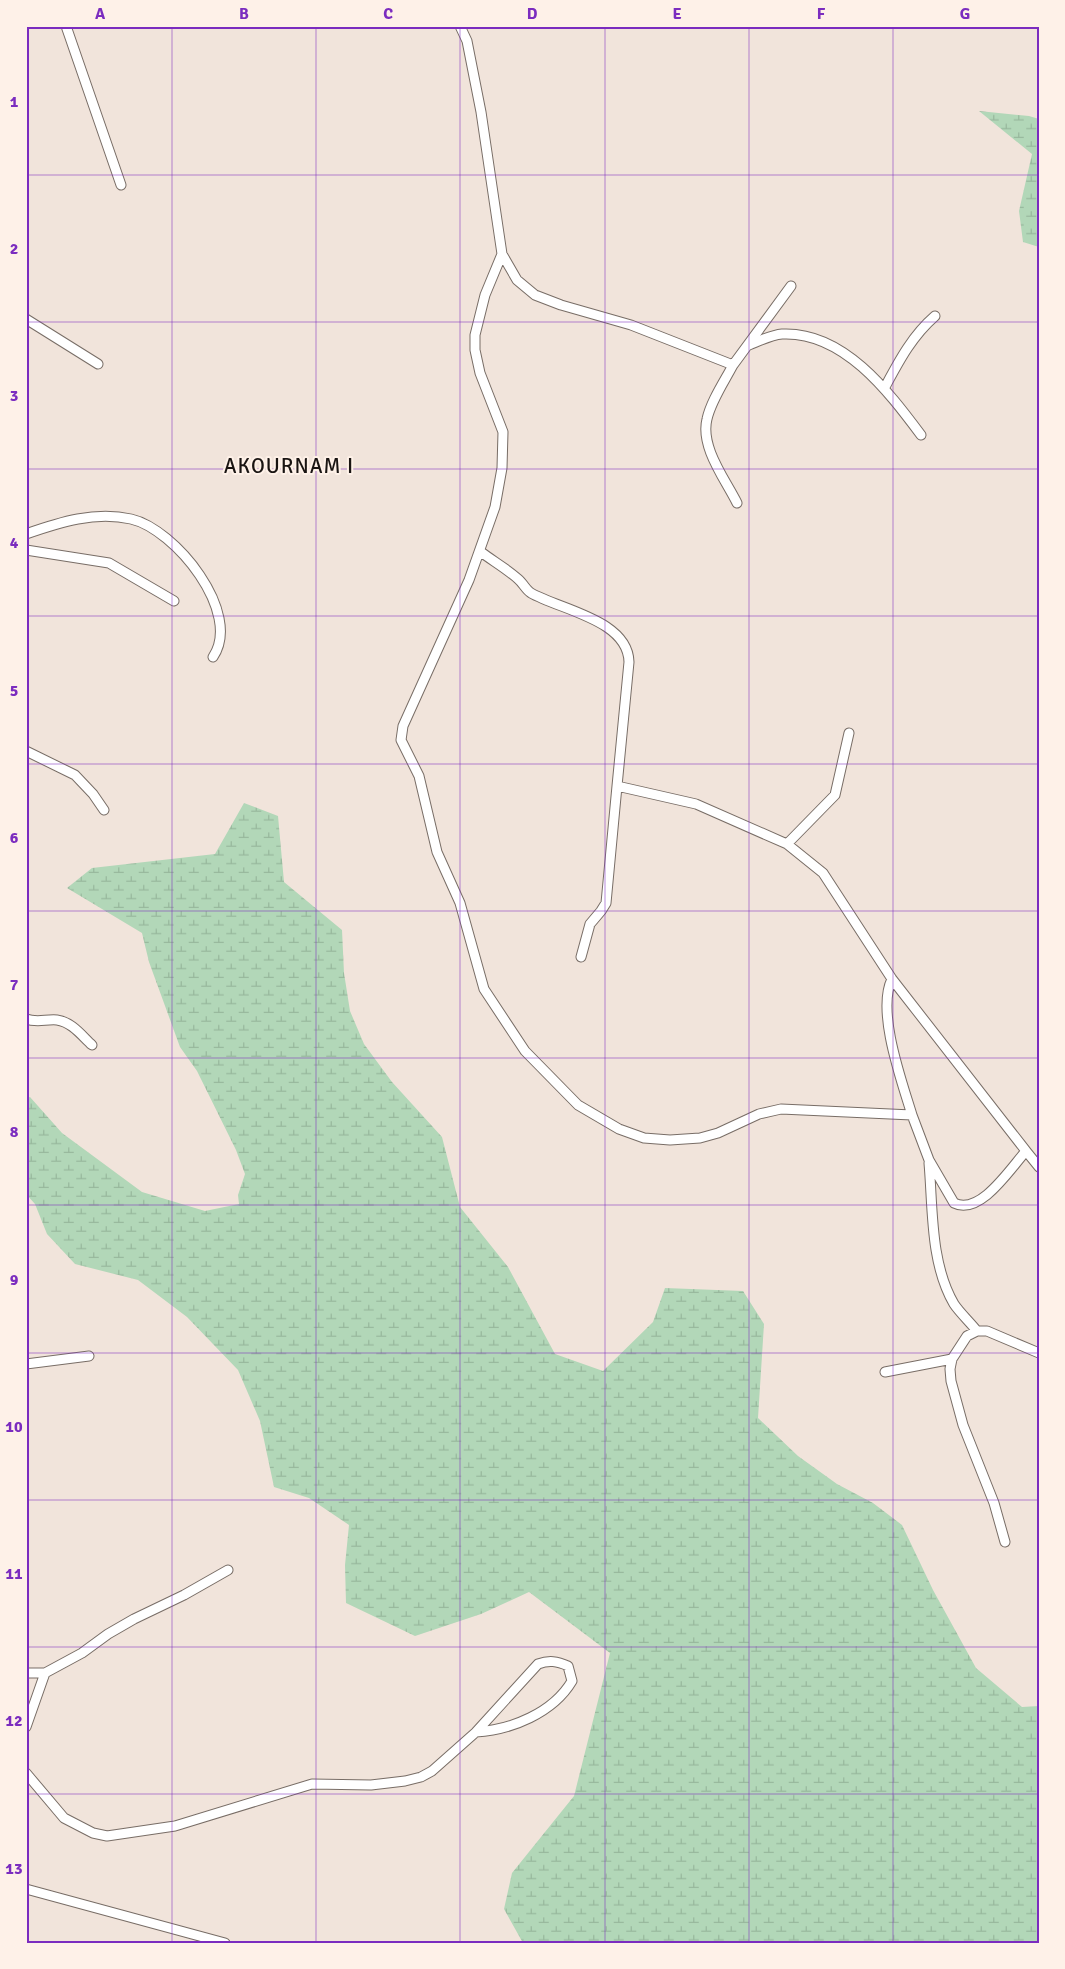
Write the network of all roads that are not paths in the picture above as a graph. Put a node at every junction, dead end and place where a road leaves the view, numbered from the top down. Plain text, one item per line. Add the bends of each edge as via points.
1 (66, 26) edge
2 (460, 26) edge
3 (121, 185) dead end
4 (502, 254) junction
5 (791, 286) dead end
6 (935, 316) dead end
7 (26, 319) edge
8 (749, 345) junction
9 (98, 364) dead end
10 (733, 365) junction
11 (884, 387) junction
12 (921, 435) dead end
13 (737, 503) dead end
14 (26, 534) edge
15 (26, 550) edge
16 (481, 552) junction
17 (174, 601) dead end
18 (213, 657) dead end
19 (849, 733) dead end
20 (26, 751) edge
21 (617, 786) junction
22 (104, 810) dead end
23 (787, 844) junction
24 (581, 957) dead end
25 (892, 979) junction
26 (26, 1019) edge
27 (92, 1045) dead end
28 (912, 1116) junction
29 (1026, 1151) junction
30 (929, 1160) junction
31 (1039, 1167) edge
32 (977, 1331) junction
33 (1039, 1352) edge
34 (89, 1356) dead end
35 (952, 1359) junction
36 (26, 1364) edge
37 (885, 1372) dead end
38 (1005, 1542) dead end
39 (228, 1570) dead end
40 (26, 1673) edge
41 (45, 1673) junction
42 (26, 1727) edge
43 (476, 1732) junction
44 (26, 1773) edge
45 (26, 1889) edge
46 (225, 1943) edge

1 - 3 street
2 - 4 street via 467,41 481,112
4 - 10 street via 517,280 535,295 631,325
4 - 16 street via 485,295 475,334 474,350 480,373 503,432 502,468 495,507
5 - 8 street
6 - 11 street via 921,328
7 - 9 street
8 - 10 street
8 - 11 street via 780,334 822,340
10 - 13 street via 707,418 706,429 711,451
11 - 12 street
14 - 18 street via 90,517 132,520 154,528 182,551 203,578 218,613 221,636
15 - 17 street via 109,563
16 - 21 street via 518,578 530,592 610,629 622,638 629,651 629,662
16 - 28 street via 403,726 401,740 422,784 437,852 460,903 484,989 525,1051 578,1105 619,1129 644,1138 700,1138 759,1114 781,1109
19 - 23 street via 835,795
20 - 22 street via 75,775
21 - 23 street via 696,804
21 - 24 street via 606,902 602,912 590,924
23 - 25 street via 823,873
25 - 28 street via 888,988 892,1046
25 - 29 street
26 - 27 street via 67,1022
28 - 30 street
29 - 30 street via 985,1196 965,1206 954,1203
29 - 31 street
30 - 32 street via 934,1226 944,1280 955,1304
32 - 33 street via 987,1331
32 - 35 street via 967,1336
34 - 36 street
35 - 37 street
35 - 38 street via 951,1381 963,1425 994,1503
39 - 41 street via 134,1619
40 - 41 street
41 - 42 street
43 - 43 street via 538,1664 547,1661 568,1666 572,1681 560,1697 512,1726
43 - 44 street via 420,1778 380,1785 312,1784 175,1826 107,1836 92,1833 64,1818
45 - 46 street

